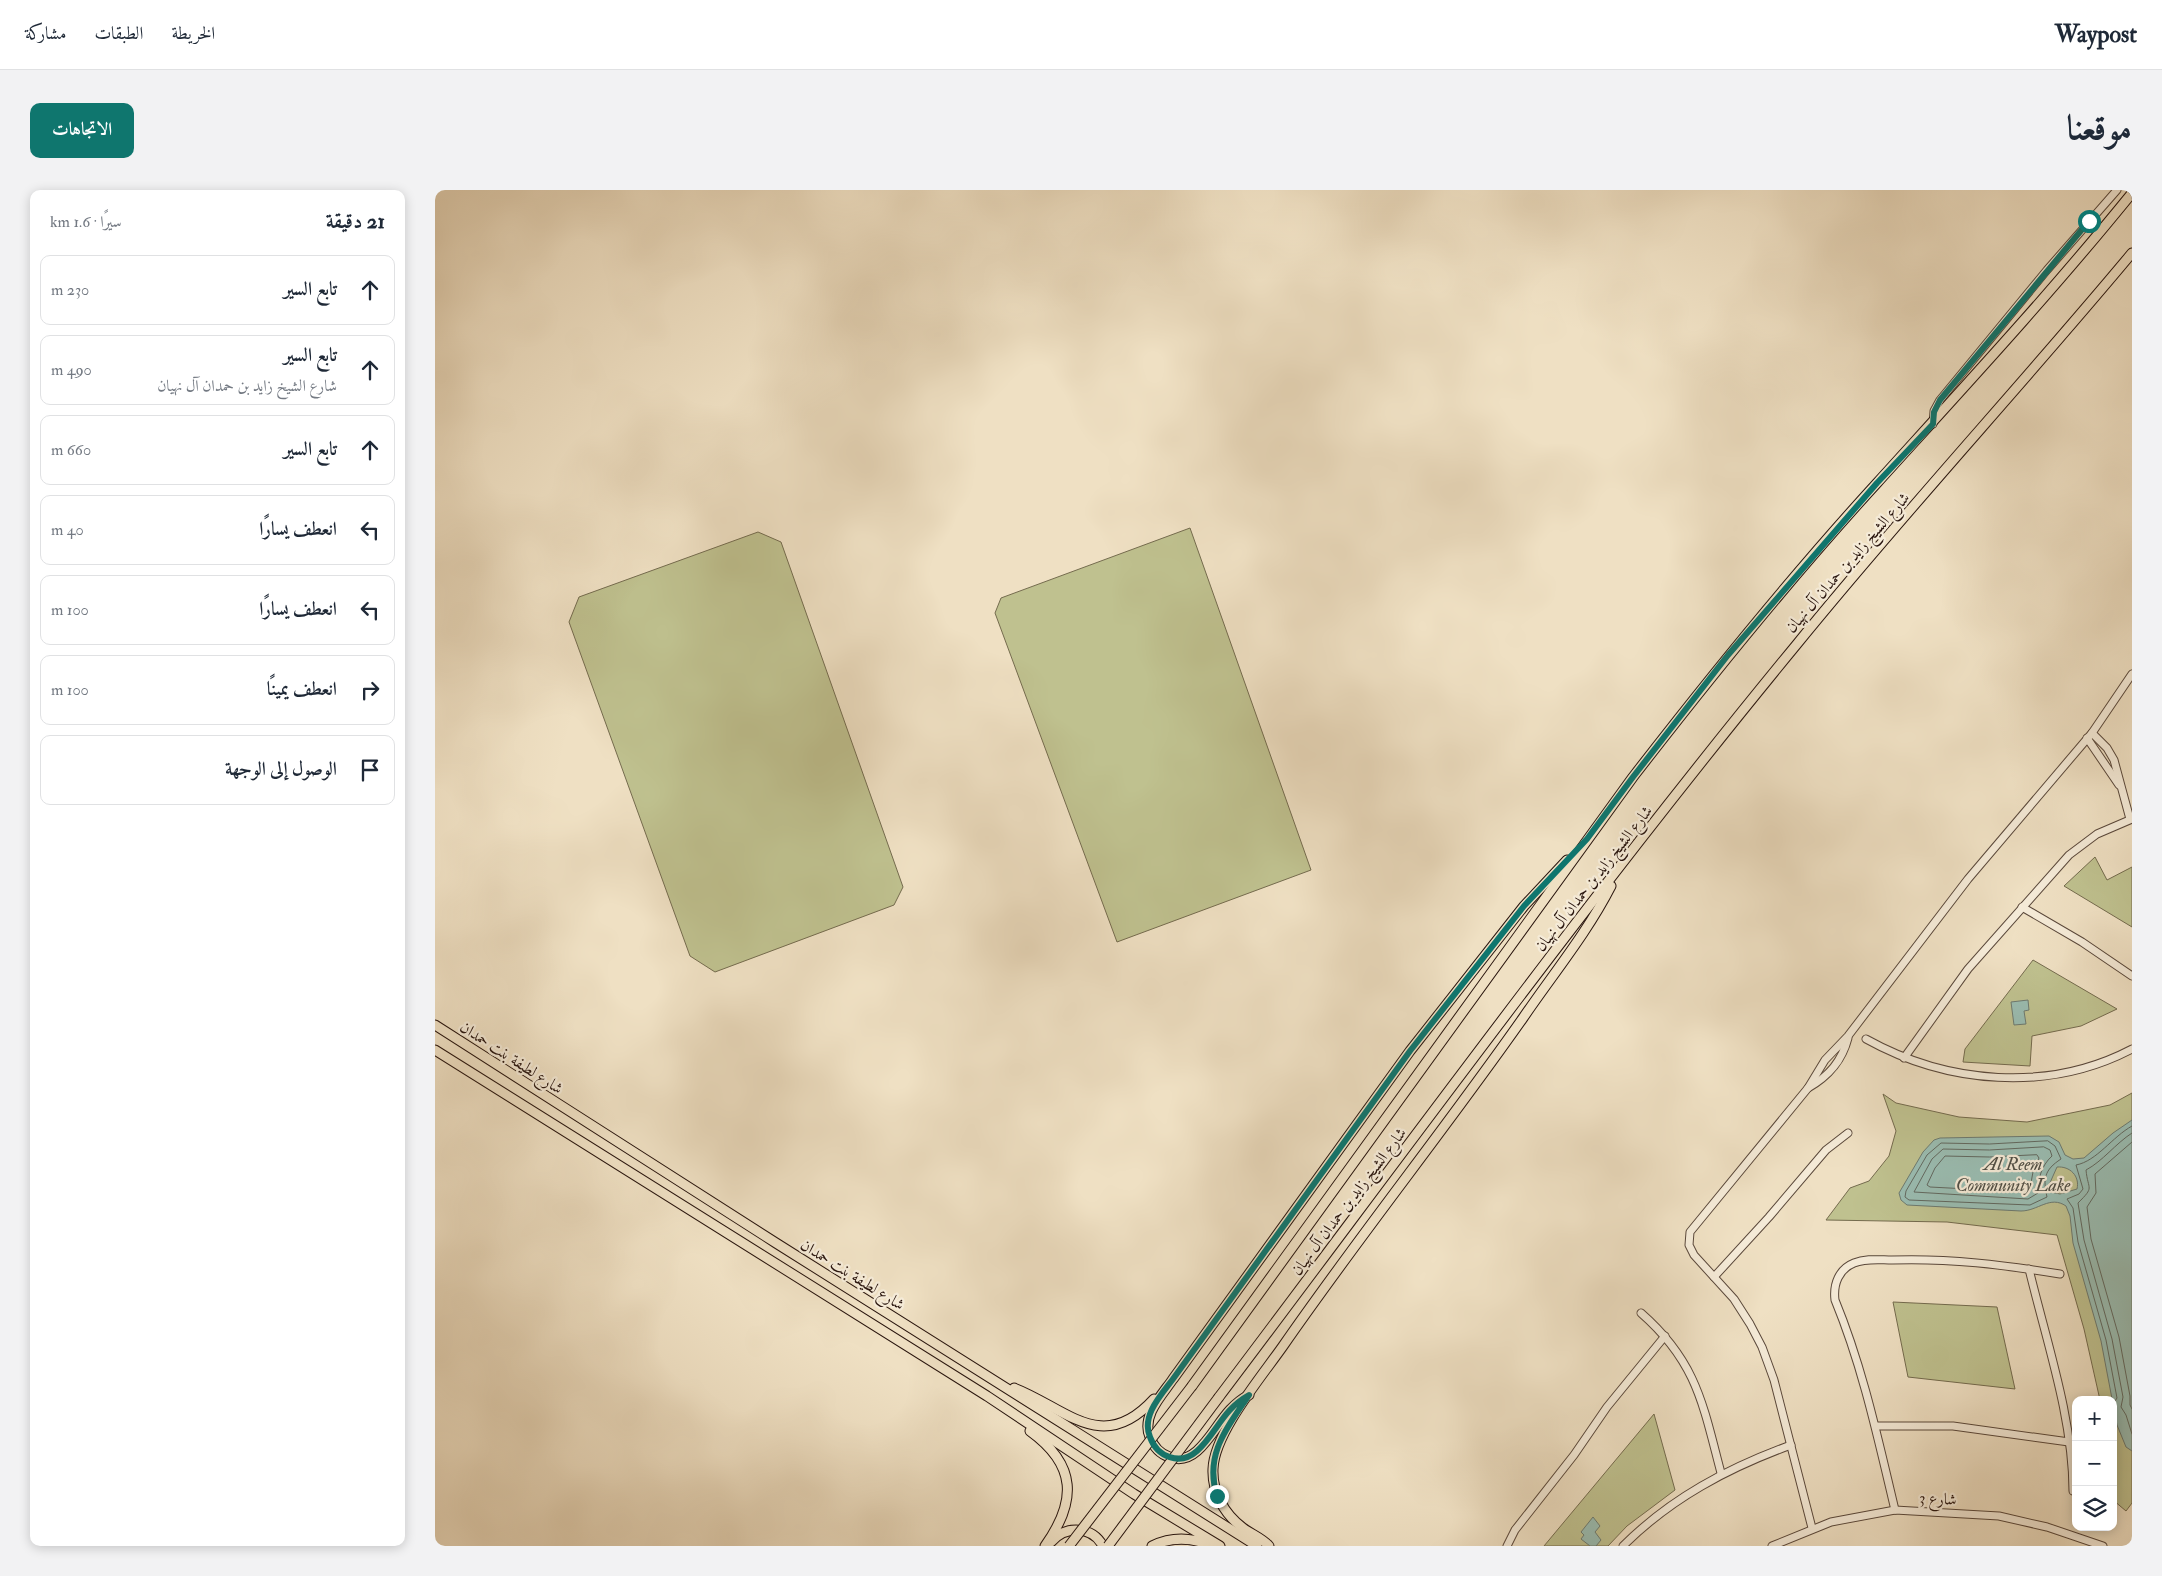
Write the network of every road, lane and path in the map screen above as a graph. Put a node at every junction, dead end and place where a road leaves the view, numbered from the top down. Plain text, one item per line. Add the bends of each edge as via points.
1 (2111, 190) edge
2 (2117, 190) edge
3 (2132, 193) edge
4 (2089, 221) junction
5 (2132, 253) edge
6 (1933, 424) junction
7 (2132, 674) edge
8 (2089, 736) junction
9 (2118, 769) junction
10 (2111, 775) junction
11 (2119, 785) junction
12 (2131, 819) edge
13 (1587, 839) junction
14 (1617, 873) junction
15 (2022, 907) junction
16 (2132, 976) edge
17 (435, 1025) edge
18 (1848, 1036) junction
19 (1866, 1039) dead end
20 (2132, 1049) edge
21 (435, 1050) edge
22 (1904, 1058) junction
23 (1808, 1088) junction
24 (1849, 1133) dead end
25 (2029, 1269) junction
26 (2060, 1274) dead end
27 (1714, 1277) junction
28 (1641, 1313) dead end
29 (1665, 1336) junction
30 (1173, 1379) junction
31 (995, 1380) junction
32 (1249, 1395) junction
33 (987, 1396) junction
34 (1877, 1426) junction
35 (2069, 1442) junction
36 (1791, 1445) junction
37 (1721, 1474) junction
38 (2073, 1486) edge
39 (1143, 1499) junction
40 (1895, 1510) junction
41 (1812, 1528) junction
42 (1047, 1546) edge
43 (1069, 1546) edge
44 (1103, 1546) edge
45 (1108, 1546) edge
46 (1152, 1546) edge
47 (1211, 1546) edge
48 (1220, 1546) edge
49 (1257, 1546) edge
50 (1269, 1546) edge
51 (1507, 1546) edge
52 (1623, 1546) edge
53 (1772, 1546) edge
54 (2103, 1546) edge

1 - 4 street
2 - 4 street
3 - 6 main road, شارع الشيخ زايد بن حمدان آل نهيان via 2001,349
4 - 6 street via 1940,400
5 - 14 main road, شارع الشيخ زايد بن حمدان آل نهيان via 1797,644
6 - 13 main road, شارع الشيخ زايد بن حمدان آل نهيان via 1871,490 1728,655
7 - 8 street
8 - 9 street via 2107,748
8 - 10 street
8 - 18 street via 1968,879
9 - 10 street
9 - 11 street
10 - 11 street
11 - 12 street
12 - 15 street via 2082,844
13 - 30 main road via 1524,906 1410,1051
13 - 43 main road, شارع الشيخ زايد بن حمدان آل نهيان, bridge via 1192,1386
14 - 32 main road via 1597,912 1572,949
14 - 39 main road, شارع الشيخ زايد بن حمدان آل نهيان, bridge
15 - 16 street
15 - 22 street via 1968,969
17 - 31 main road, شارع لطيفة بنت حمدان
18 - 23 street via 1825,1060
18 - 23 street via 1835,1067
19 - 22 street
20 - 22 street via 2081,1068 2037,1077 1958,1074
21 - 33 main road, شارع لطيفة بنت حمدان
23 - 27 street via 1738,1176 1691,1228 1691,1250
24 - 27 street via 1826,1150
25 - 26 street
25 - 34 street via 1907,1259 1864,1260 1843,1270 1835,1284 1835,1300
25 - 35 street
27 - 36 street via 1742,1311 1762,1347
28 - 29 street
29 - 37 street via 1685,1362 1699,1392
29 - 51 street via 1607,1407 1515,1530
30 - 31 main road via 1137,1415 1113,1425 1100,1426 1075,1420 1033,1396
30 - 32 main road via 1153,1407 1147,1424 1152,1443 1169,1457 1187,1457 1195,1452 1231,1407
31 - 49 main road, شارع لطيفة بنت حمدان
32 - 50 main road via 1219,1443 1213,1460 1213,1479 1217,1496 1226,1512
33 - 39 main road, شارع لطيفة بنت حمدان
33 - 42 main road via 1047,1443 1065,1473 1066,1506
34 - 35 street via 1932,1424
34 - 40 street
35 - 38 street
36 - 37 street
36 - 41 street
37 - 52 street via 1675,1502
39 - 45 main road, شارع الشيخ زايد بن حمدان آل نهيان, bridge
39 - 48 main road, شارع لطيفة بنت حمدان
40 - 41 street, شارع 3
40 - 54 street, شارع 3 via 1999,1516 2047,1527
41 - 53 street, شارع 3
42 - 44 main road via 1062,1534 1079,1530 1095,1536
46 - 47 main road via 1184,1538

